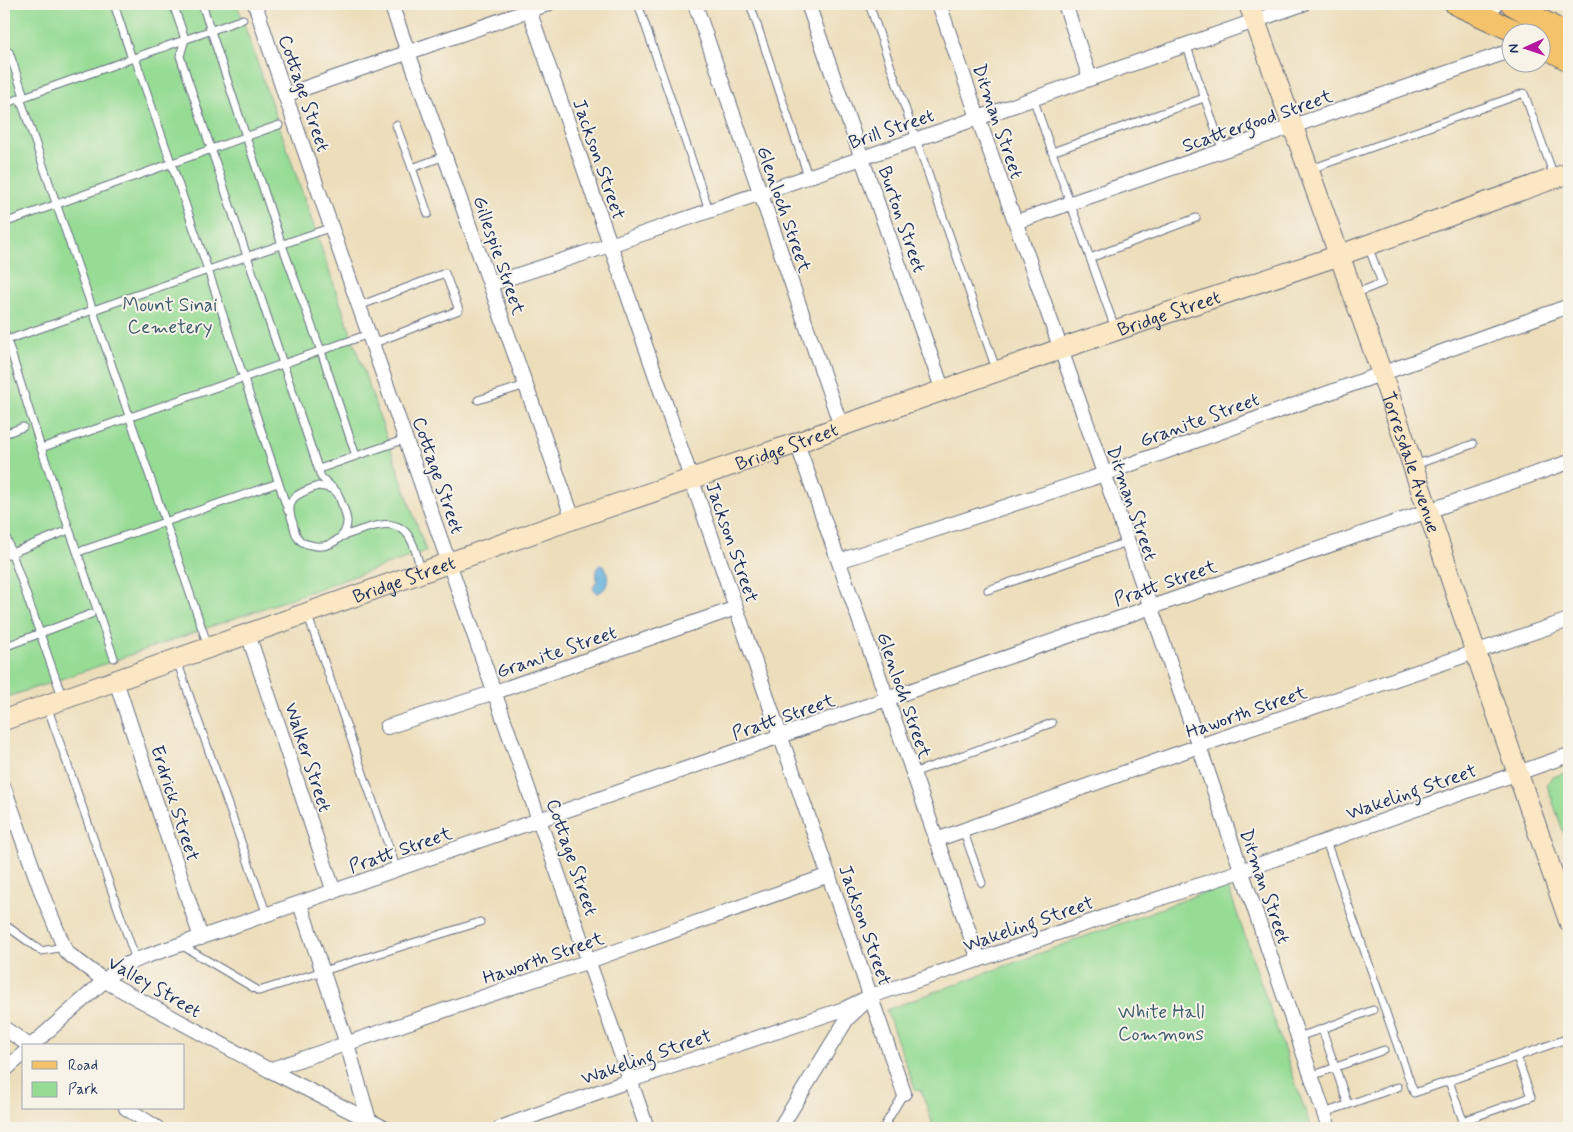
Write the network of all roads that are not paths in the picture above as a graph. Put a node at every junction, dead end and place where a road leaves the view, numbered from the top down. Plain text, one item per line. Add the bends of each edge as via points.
1 (114, 4) edge
2 (173, 4) edge
3 (202, 4) edge
4 (255, 4) edge
5 (391, 4) edge
6 (548, 4) edge
7 (638, 4) edge
8 (695, 4) edge
9 (750, 4) edge
10 (808, 4) edge
11 (869, 4) edge
12 (939, 4) edge
13 (1065, 4) edge
14 (1302, 4) edge
15 (1456, 4) edge
16 (1512, 4) edge
17 (528, 7) edge
18 (1492, 11) edge
19 (1252, 12) edge
20 (243, 19) dead end
21 (1505, 22) edge
22 (211, 30) junction
23 (1566, 35) edge
24 (1550, 39) edge
25 (185, 40) junction
26 (1186, 44) junction
27 (1550, 50) edge
28 (10, 52) dead end
29 (408, 53) junction
30 (1500, 55) edge
31 (133, 58) junction
32 (1569, 60) edge
33 (1090, 78) junction
34 (285, 95) junction
35 (22, 97) junction
36 (1033, 98) junction
37 (1204, 98) junction
38 (4, 104) edge
39 (978, 118) junction
40 (279, 125) dead end
41 (396, 125) dead end
42 (1294, 128) junction
43 (246, 137) junction
44 (916, 139) junction
45 (212, 150) junction
46 (1224, 151) junction
47 (1052, 152) junction
48 (445, 156) junction
49 (862, 157) junction
50 (171, 164) junction
51 (412, 168) junction
52 (1309, 170) junction
53 (808, 176) junction
54 (1562, 176) edge
55 (760, 192) junction
56 (56, 204) junction
57 (1071, 204) junction
58 (709, 210) junction
59 (428, 214) dead end
60 (1196, 218) dead end
61 (1016, 222) junction
62 (4, 223) edge
63 (332, 228) junction
64 (282, 245) junction
65 (610, 245) junction
66 (1367, 245) junction
67 (1340, 255) junction
68 (248, 256) junction
69 (1090, 258) junction
70 (208, 270) junction
71 (490, 284) junction
72 (1354, 294) junction
73 (359, 306) junction
74 (1569, 306) edge
75 (92, 310) junction
76 (4, 330) edge
77 (1116, 331) junction
78 (370, 339) junction
79 (7, 340) junction
80 (1061, 349) junction
81 (321, 350) junction
82 (284, 363) junction
83 (997, 372) junction
84 (1382, 374) junction
85 (243, 378) junction
86 (526, 385) junction
87 (943, 390) junction
88 (478, 400) dead end
89 (129, 417) junction
90 (840, 426) junction
91 (23, 427) dead end
92 (4, 434) edge
93 (406, 439) junction
94 (797, 443) junction
95 (1473, 444) dead end
96 (42, 448) junction
97 (356, 456) junction
98 (1569, 462) edge
99 (1413, 466) junction
100 (319, 469) junction
101 (1103, 473) junction
102 (691, 479) junction
103 (278, 483) junction
104 (337, 492) junction
105 (288, 511) junction
106 (1428, 511) junction
107 (573, 519) junction
108 (165, 522) junction
109 (4, 531) edge
110 (64, 532) dead end
111 (340, 537) junction
112 (1127, 542) junction
113 (78, 552) junction
114 (7, 554) edge
115 (838, 561) junction
116 (449, 563) junction
117 (422, 572) junction
118 (988, 590) dead end
119 (1150, 607) junction
120 (736, 608) junction
121 (307, 613) junction
122 (91, 614) dead end
123 (1569, 620) edge
124 (40, 634) junction
125 (248, 634) junction
126 (4, 648) edge
127 (208, 648) junction
128 (1476, 653) junction
129 (114, 658) dead end
130 (176, 659) junction
131 (116, 681) junction
132 (496, 692) junction
133 (887, 700) junction
134 (55, 702) junction
135 (4, 718) edge
136 (1052, 723) dead end
137 (387, 727) dead end
138 (781, 736) junction
139 (1199, 746) junction
140 (1569, 755) edge
141 (913, 773) junction
142 (1517, 773) junction
143 (4, 788) edge
144 (540, 820) junction
145 (963, 830) junction
146 (936, 840) junction
147 (1326, 841) junction
148 (397, 870) junction
149 (1241, 871) junction
150 (829, 875) junction
151 (982, 883) dead end
152 (334, 892) junction
153 (300, 904) junction
154 (267, 915) junction
155 (1569, 921) edge
156 (480, 922) dead end
157 (4, 924) edge
158 (201, 938) junction
159 (181, 945) junction
160 (64, 947) junction
161 (136, 960) junction
162 (979, 960) junction
163 (589, 961) junction
164 (322, 971) junction
165 (105, 981) junction
166 (871, 996) junction
167 (1373, 1010) dead end
168 (4, 1028) edge
169 (1322, 1029) junction
170 (1298, 1037) junction
171 (1569, 1038) edge
172 (28, 1044) edge
173 (33, 1044) edge
174 (347, 1044) junction
175 (1384, 1050) dead end
176 (22, 1055) edge
177 (1517, 1057) junction
178 (1336, 1067) junction
179 (269, 1070) junction
180 (4, 1071) edge
181 (1311, 1076) junction
182 (631, 1080) junction
183 (1449, 1081) junction
184 (1398, 1087) dead end
185 (904, 1093) joint
186 (1348, 1104) junction
187 (129, 1110) edge
188 (1324, 1113) junction
189 (369, 1120) junction
190 (157, 1128) edge
191 (384, 1128) edge
192 (500, 1128) edge
193 (647, 1128) edge
194 (780, 1128) edge
195 (883, 1128) edge
196 (1329, 1128) edge

1 - 31 lane
2 - 25 lane
3 - 22 lane
4 - 34 street, Cottage Street
5 - 29 street, Gillespie Street
6 - 17 street
7 - 58 lane
8 - 55 street, Glenloch Street
9 - 53 lane
10 - 49 street, Burton Street
11 - 44 lane
12 - 39 street, Ditman Street
13 - 33 street
14 - 19 street, Brill Street
15 - 18 main road
16 - 23 main road
17 - 29 street
17 - 65 street, Jackson Street
18 - 21 main road
19 - 26 street, Brill Street
19 - 42 main road, Torresdale Avenue
20 - 22 lane
22 - 25 lane
22 - 43 lane
23 - 24 street
25 - 31 lane
25 - 45 lane via 180,56
26 - 33 street, Brill Street
26 - 37 lane
27 - 32 main road
28 - 35 lane
29 - 34 street
29 - 48 street, Gillespie Street
30 - 42 street, Scattergood Street
31 - 35 lane
31 - 50 lane
33 - 36 street, Brill Street
34 - 63 street, Cottage Street
35 - 38 lane
35 - 56 lane
36 - 39 street, Brill Street
36 - 47 lane
37 - 46 lane
37 - 47 lane
39 - 44 street, Brill Street
39 - 61 street, Ditman Street
40 - 43 lane
41 - 51 lane
42 - 46 street, Scattergood Street
42 - 52 main road, Torresdale Avenue
43 - 45 lane
43 - 64 lane
44 - 49 street, Brill Street
44 - 83 lane
45 - 50 lane
45 - 68 lane
46 - 57 street, Scattergood Street
47 - 57 lane
48 - 51 lane
48 - 71 street, Gillespie Street
49 - 53 street, Brill Street
49 - 87 street, Burton Street
50 - 56 lane
50 - 70 lane
51 - 59 lane
52 - 54 lane via 1524,92
52 - 67 main road, Torresdale Avenue
53 - 55 street, Brill Street
54 - 66 main road, Bridge Street
55 - 58 street, Brill Street
55 - 90 street, Glenloch Street
56 - 62 lane
56 - 75 lane
57 - 61 street, Scattergood Street
57 - 69 lane
58 - 65 street, Brill Street
60 - 69 lane
61 - 80 street, Ditman Street
63 - 64 lane
63 - 73 street, Cottage Street
64 - 68 lane
64 - 81 lane
65 - 71 street, Brill Street
65 - 102 street, Jackson Street
66 - 67 main road, Bridge Street
66 - 72 lane via 1382,283
67 - 72 main road, Torresdale Avenue
67 - 77 main road, Bridge Street
68 - 70 lane
68 - 82 lane
69 - 77 lane
70 - 75 lane
70 - 85 lane
71 - 86 street, Gillespie Street
72 - 84 main road, Torresdale Avenue
73 - 78 street, Cottage Street
73 - 78 lane via 445,273 459,310
74 - 84 street, Granite Street
75 - 79 lane
75 - 89 lane
76 - 79 lane
77 - 80 main road, Bridge Street
78 - 81 lane
78 - 93 street, Cottage Street
79 - 96 lane
80 - 83 main road, Bridge Street
80 - 101 street, Ditman Street
81 - 82 lane
81 - 97 lane
82 - 85 lane
82 - 100 lane
83 - 87 main road, Bridge Street
84 - 99 main road, Torresdale Avenue
84 - 101 street, Granite Street
85 - 89 lane
85 - 103 lane
86 - 88 lane
86 - 107 street, Gillespie Street
87 - 90 main road, Bridge Street
89 - 96 lane
89 - 108 lane
90 - 94 main road, Bridge Street
91 - 92 lane
93 - 97 lane
93 - 116 street, Cottage Street
94 - 102 main road, Bridge Street
94 - 115 street, Glenloch Street
95 - 99 lane
96 - 113 lane
97 - 100 lane
98 - 106 street, Pratt Street
99 - 106 main road, Torresdale Avenue
100 - 104 lane via 322,477
101 - 112 street, Ditman Street
101 - 115 street, Granite Street
102 - 107 main road, Bridge Street
102 - 120 street, Jackson Street
103 - 105 lane
103 - 108 lane
104 - 105 lane via 318,486 298,493
104 - 111 lane via 347,521 346,530
105 - 111 lane via 298,539 306,544 324,546
106 - 119 street, Pratt Street
106 - 128 main road, Torresdale Avenue
107 - 116 main road, Bridge Street
108 - 113 lane
108 - 127 lane
109 - 114 lane
110 - 114 lane
111 - 117 lane via 374,526 393,524 401,527 411,539
112 - 118 lane
112 - 119 street, Ditman Street
113 - 129 lane
114 - 124 lane
115 - 133 street, Glenloch Street
116 - 117 main road, Bridge Street
116 - 132 street, Cottage Street
117 - 121 main road, Bridge Street
119 - 133 street, Pratt Street
119 - 139 street, Ditman Street
120 - 132 street, Granite Street
120 - 138 street, Jackson Street
121 - 125 main road, Bridge Street
121 - 148 lane
122 - 124 lane
123 - 128 street, Haworth Street
124 - 126 lane
124 - 134 lane
125 - 127 main road, Bridge Street
125 - 152 street, Walker Street
127 - 130 main road, Bridge Street
128 - 139 street, Haworth Street
128 - 142 main road, Torresdale Avenue
130 - 131 main road, Bridge Street
130 - 154 lane
131 - 134 main road, Bridge Street
131 - 158 street, Erdrick Street
132 - 137 street, Granite Street
132 - 144 street, Cottage Street
133 - 138 street, Pratt Street
133 - 141 street, Glenloch Street
134 - 135 main road, Bridge Street
134 - 161 lane
136 - 141 lane
138 - 144 street, Pratt Street
138 - 150 street, Jackson Street
139 - 145 street, Haworth Street
139 - 149 street, Ditman Street
140 - 142 street, Wakeling Street
141 - 146 street, Glenloch Street
142 - 147 street, Wakeling Street
142 - 155 main road, Torresdale Avenue
143 - 160 street, Valley Street
144 - 148 street, Pratt Street
144 - 163 street, Cottage Street
145 - 146 street, Haworth Street
145 - 151 lane
146 - 162 street, Glenloch Street
147 - 149 street, Wakeling Street
147 - 183 lane via 1414,1093
148 - 152 street, Pratt Street
149 - 162 street, Wakeling Street
149 - 170 street, Ditman Street
150 - 163 street, Haworth Street
150 - 166 street, Jackson Street
152 - 153 street, Pratt Street
153 - 154 street, Pratt Street
153 - 164 street
154 - 158 street, Pratt Street
156 - 164 lane
157 - 160 lane via 41,951
158 - 159 street, Pratt Street
159 - 161 street, Pratt Street
159 - 164 lane via 259,991
160 - 165 street, Valley Street via 66,952
161 - 165 street, Pratt Street
162 - 166 street, Wakeling Street
163 - 174 street, Haworth Street
163 - 182 street, Cottage Street
164 - 174 street
165 - 173 street, Pratt Street
165 - 179 street, Valley Street
166 - 182 street, Wakeling Street via 844,1009
166 - 185 street, Jackson Street
166 - 194 street via 847,1020
167 - 169 lane
168 - 172 street
169 - 170 lane
169 - 178 lane
170 - 181 street, Ditman Street
171 - 177 lane
174 - 179 street, Haworth Street
174 - 189 street
175 - 178 lane
176 - 180 street
177 - 183 lane
177 - 183 lane via 1531,1097 1463,1121
178 - 181 lane
178 - 186 lane
179 - 189 street, Valley Street
181 - 188 street, Ditman Street
182 - 192 street, Wakeling Street
182 - 193 street, Cottage Street
184 - 186 lane
185 - 195 lane
186 - 188 lane
187 - 190 street
188 - 196 street, Ditman Street
189 - 191 street, Valley Street

